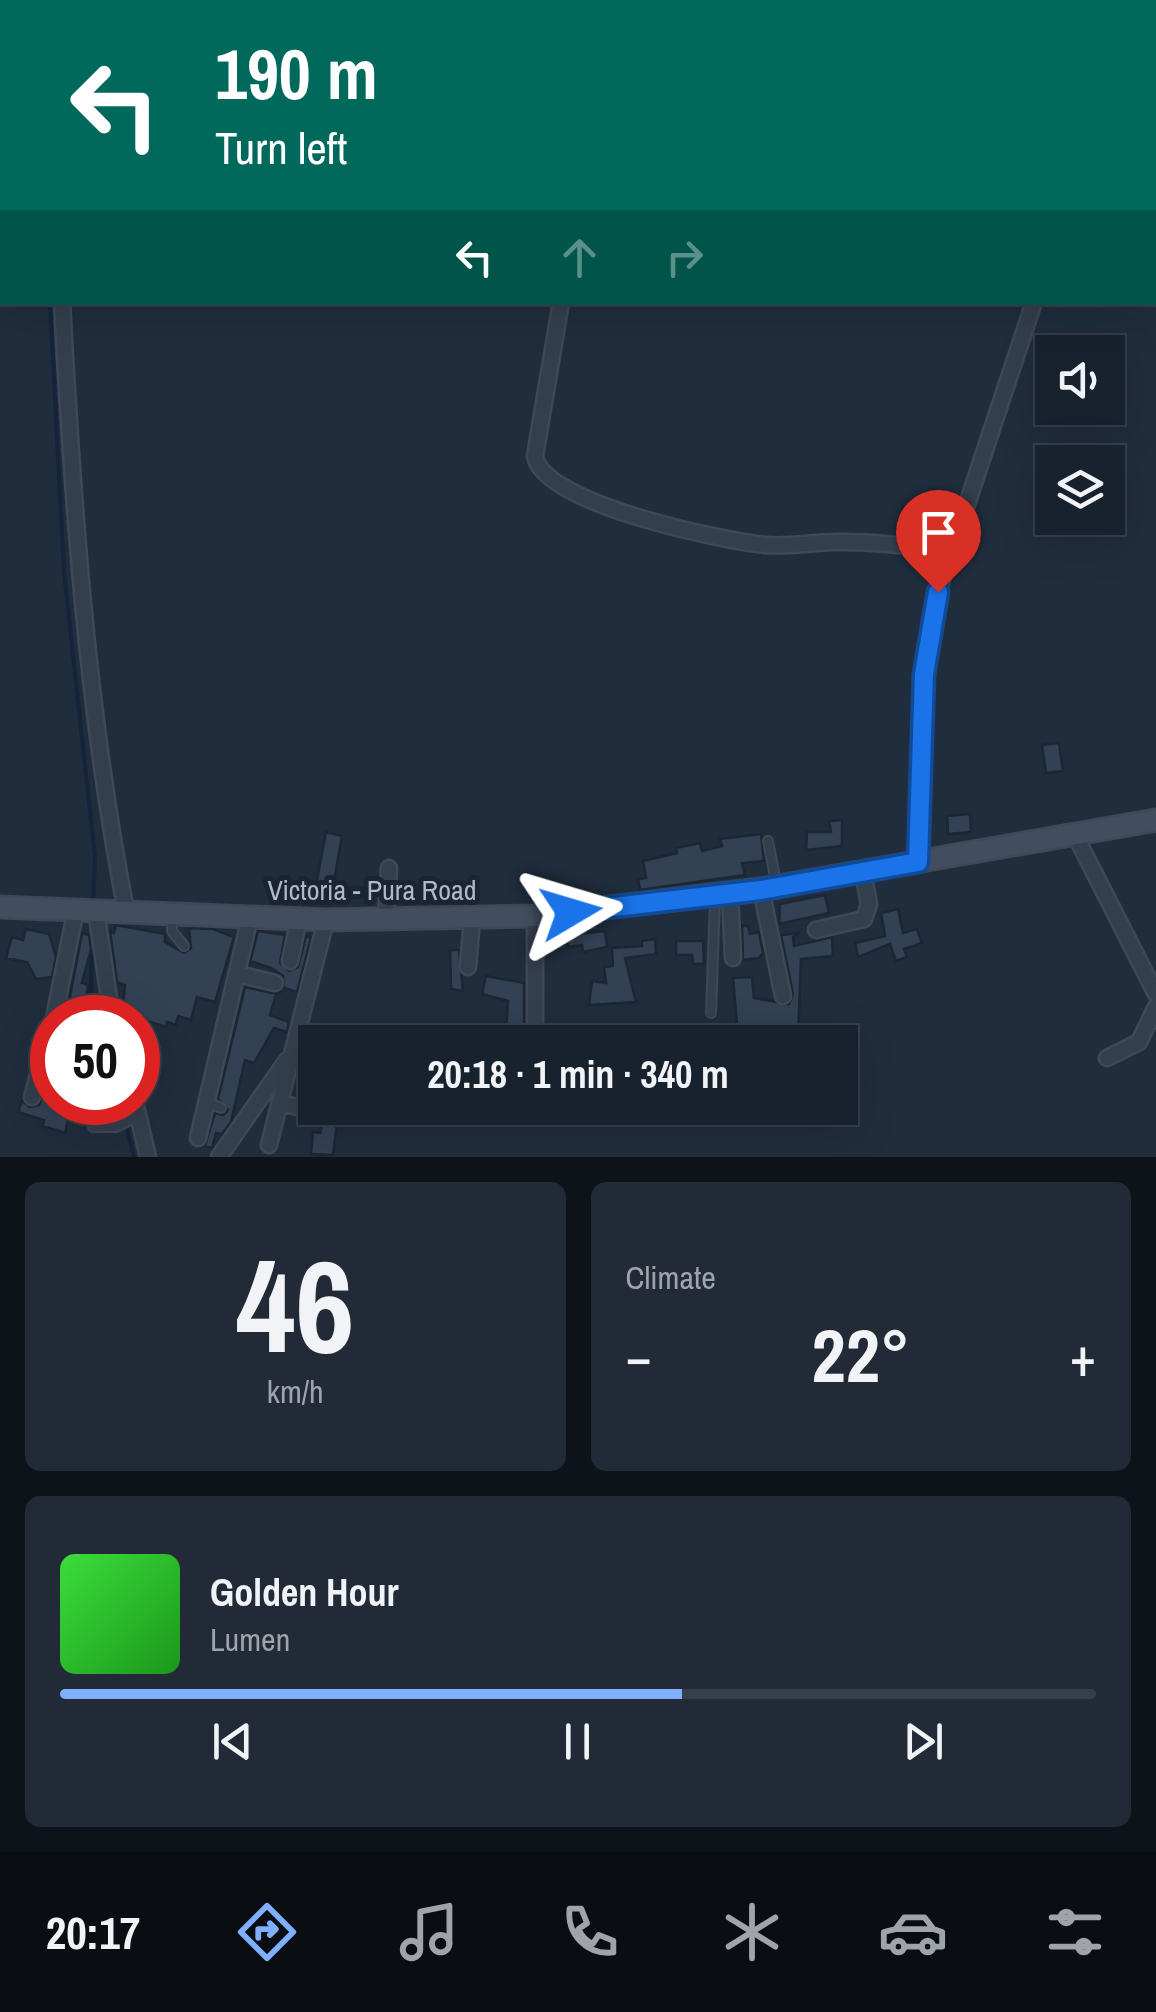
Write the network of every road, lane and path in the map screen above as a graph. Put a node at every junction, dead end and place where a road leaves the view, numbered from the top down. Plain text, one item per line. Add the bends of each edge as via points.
1 (62, 305) edge
2 (561, 305) edge
3 (1033, 305) edge
4 (952, 552) junction
5 (1156, 820) edge
6 (1076, 837) junction
7 (768, 841) dead end
8 (918, 862) junction
9 (389, 868) dead end
10 (863, 872) junction
11 (769, 888) junction
12 (722, 894) junction
13 (0, 908) edge
14 (86, 910) junction
15 (126, 911) junction
16 (172, 913) junction
17 (535, 916) junction
18 (250, 917) junction
19 (299, 919) junction
20 (386, 919) junction
21 (326, 920) junction
22 (472, 920) junction
23 (816, 930) dead end
24 (184, 946) dead end
25 (734, 958) dead end
26 (290, 962) dead end
27 (468, 966) dead end
28 (238, 974) junction
29 (275, 983) dead end
30 (1156, 994) edge
31 (60, 995) edge
32 (106, 995) edge
33 (783, 996) dead end
34 (1156, 1007) edge
35 (711, 1014) dead end
36 (535, 1025) edge
37 (292, 1052) junction
38 (1107, 1058) dead end
39 (280, 1102) junction
40 (298, 1106) edge
41 (118, 1125) edge
42 (141, 1125) edge
43 (93, 1127) dead end
44 (198, 1138) dead end
45 (269, 1145) dead end
46 (148, 1157) edge
47 (219, 1157) edge

1 - 15 street via 85,653
2 - 4 street via 536,456 536,466 548,476 602,505 718,538
3 - 4 street
4 - 8 street via 924,674
5 - 6 main road, Victoria - Pura Road
6 - 8 main road, Victoria - Pura Road
6 - 30 street
7 - 11 lane
8 - 10 main road, Victoria - Pura Road
9 - 20 street
10 - 11 main road, Victoria - Pura Road
10 - 23 street via 870,904 864,919
11 - 12 main road, Victoria - Pura Road
11 - 33 street
12 - 17 main road, Victoria - Pura Road
12 - 25 street
12 - 35 lane
13 - 14 main road, Victoria - Pura Road
14 - 15 main road, Victoria - Pura Road
14 - 31 street
14 - 32 street
15 - 16 main road, Victoria - Pura Road
16 - 18 main road, Victoria - Pura Road
16 - 24 lane via 172,931
17 - 22 main road, Victoria - Pura Road
17 - 36 street
18 - 19 main road, Victoria - Pura Road
18 - 28 street
19 - 21 main road, Victoria - Pura Road
19 - 26 street
20 - 21 main road, Victoria - Pura Road
20 - 22 main road, Victoria - Pura Road
21 - 37 street
22 - 27 street
28 - 29 street
28 - 44 street via 214,1105
34 - 38 street via 1139,1042
37 - 39 street
37 - 47 street
39 - 40 street
39 - 45 street
41 - 43 lane
42 - 46 street

